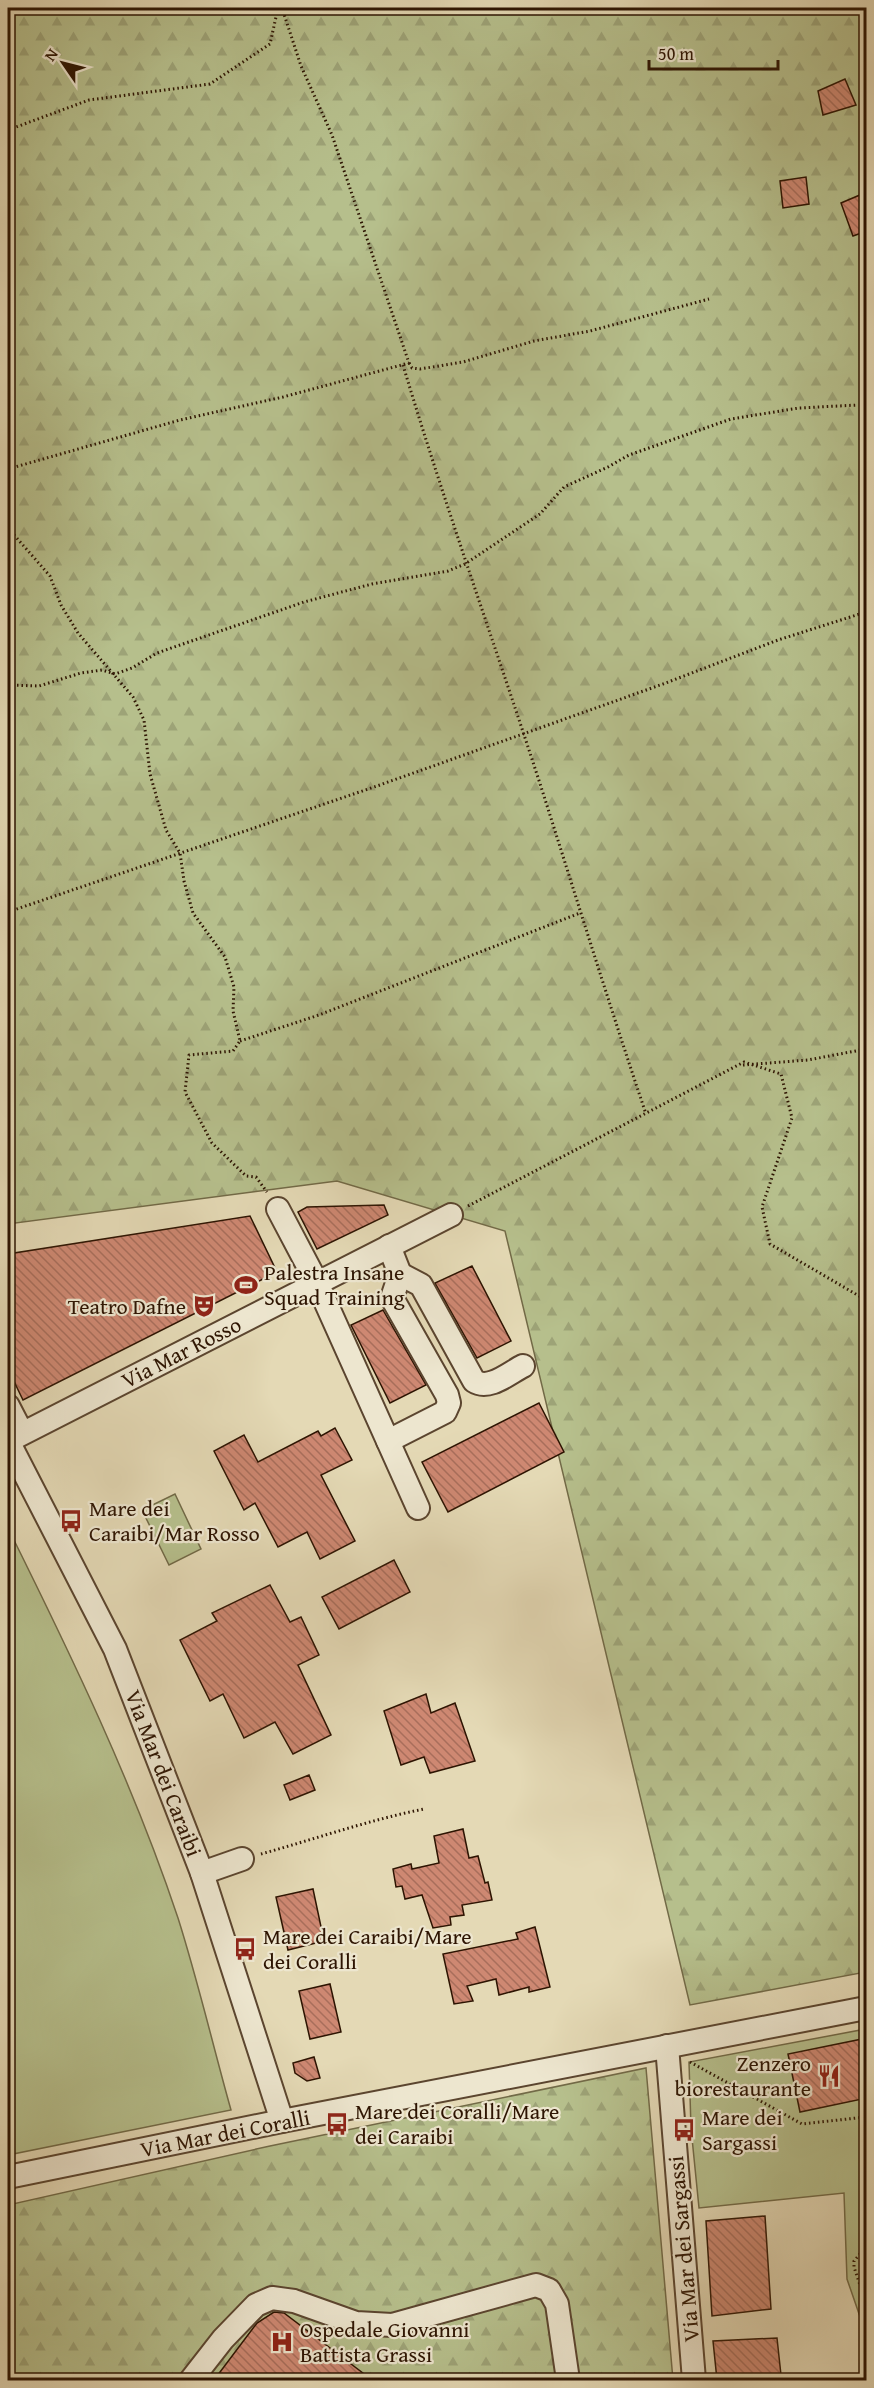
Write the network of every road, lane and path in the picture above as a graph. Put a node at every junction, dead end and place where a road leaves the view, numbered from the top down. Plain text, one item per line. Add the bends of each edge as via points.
1 (280, 8) edge
2 (8, 130) edge
3 (709, 299) dead end
4 (409, 363) junction
5 (403, 365) junction
6 (858, 405) dead end
7 (8, 469) edge
8 (8, 528) edge
9 (465, 564) junction
10 (867, 612) edge
11 (115, 674) junction
12 (8, 685) edge
13 (522, 733) junction
14 (180, 853) junction
15 (8, 912) edge
16 (579, 913) junction
17 (240, 1041) junction
18 (867, 1049) edge
19 (751, 1064) junction
20 (743, 1065) dead end
21 (645, 1114) junction
22 (278, 1209) joint
23 (451, 1215) joint
24 (389, 1246) junction
25 (400, 1274) junction
26 (317, 1283) junction
27 (867, 1300) edge
28 (523, 1366) dead end
29 (8, 1406) edge
30 (12, 1439) edge
31 (388, 1441) junction
32 (418, 1508) dead end
33 (424, 1809) dead end
34 (242, 1859) joint
35 (202, 1872) junction
36 (867, 2008) edge
37 (667, 2048) junction
38 (867, 2117) edge
39 (282, 2121) junction
40 (8, 2177) edge
41 (867, 2247) edge
42 (867, 2303) edge
43 (191, 2380) edge
44 (568, 2380) edge
45 (694, 2380) edge

1 - 2 path via 270,44 210,84 89,100
1 - 4 path via 332,135
3 - 4 path via 463,362 420,369
4 - 5 path
5 - 7 path via 180,420
5 - 9 path
6 - 9 path via 799,408 730,419 629,455 564,487 540,514
8 - 11 path via 50,576 78,633
9 - 11 path via 303,602 157,653
9 - 13 path
10 - 13 path via 778,640
11 - 12 path via 102,670 39,686
11 - 14 path via 144,720 150,774 166,830
13 - 14 path
13 - 16 path
14 - 15 path
14 - 17 path via 193,913 225,957 234,987 233,1011
16 - 17 path via 319,1015
16 - 21 path
17 - 22 path via 233,1051 189,1055 185,1092 212,1143 246,1176 256,1177
18 - 19 path via 808,1060
19 - 20 path
19 - 21 path via 744,1062
19 - 27 path via 781,1074 792,1118 762,1207 770,1244
21 - 23 path
22 - 26 street
23 - 24 street, Via Mar Rosso
24 - 25 street
24 - 26 street, Via Mar Rosso
25 - 28 street via 421,1285 474,1381 488,1384
25 - 31 street via 392,1298 448,1403 446,1412
26 - 30 street, Via Mar Rosso
26 - 31 street
29 - 30 street, Via Mar dei Caraibi
30 - 35 street, Via Mar dei Caraibi via 111,1638
31 - 32 street
33 - 34 path
34 - 35 street
35 - 39 street, Via Mar dei Caraibi
36 - 37 street, Via Mar dei Coralli
37 - 38 path via 802,2124
37 - 39 street, Via Mar dei Coralli
37 - 45 street, Via Mar dei Sargassi
39 - 40 street, Via Mar dei Coralli
41 - 42 path via 854,2261
43 - 44 street via 256,2305 272,2298 294,2301 356,2323 392,2325 536,2285 549,2290 557,2304

